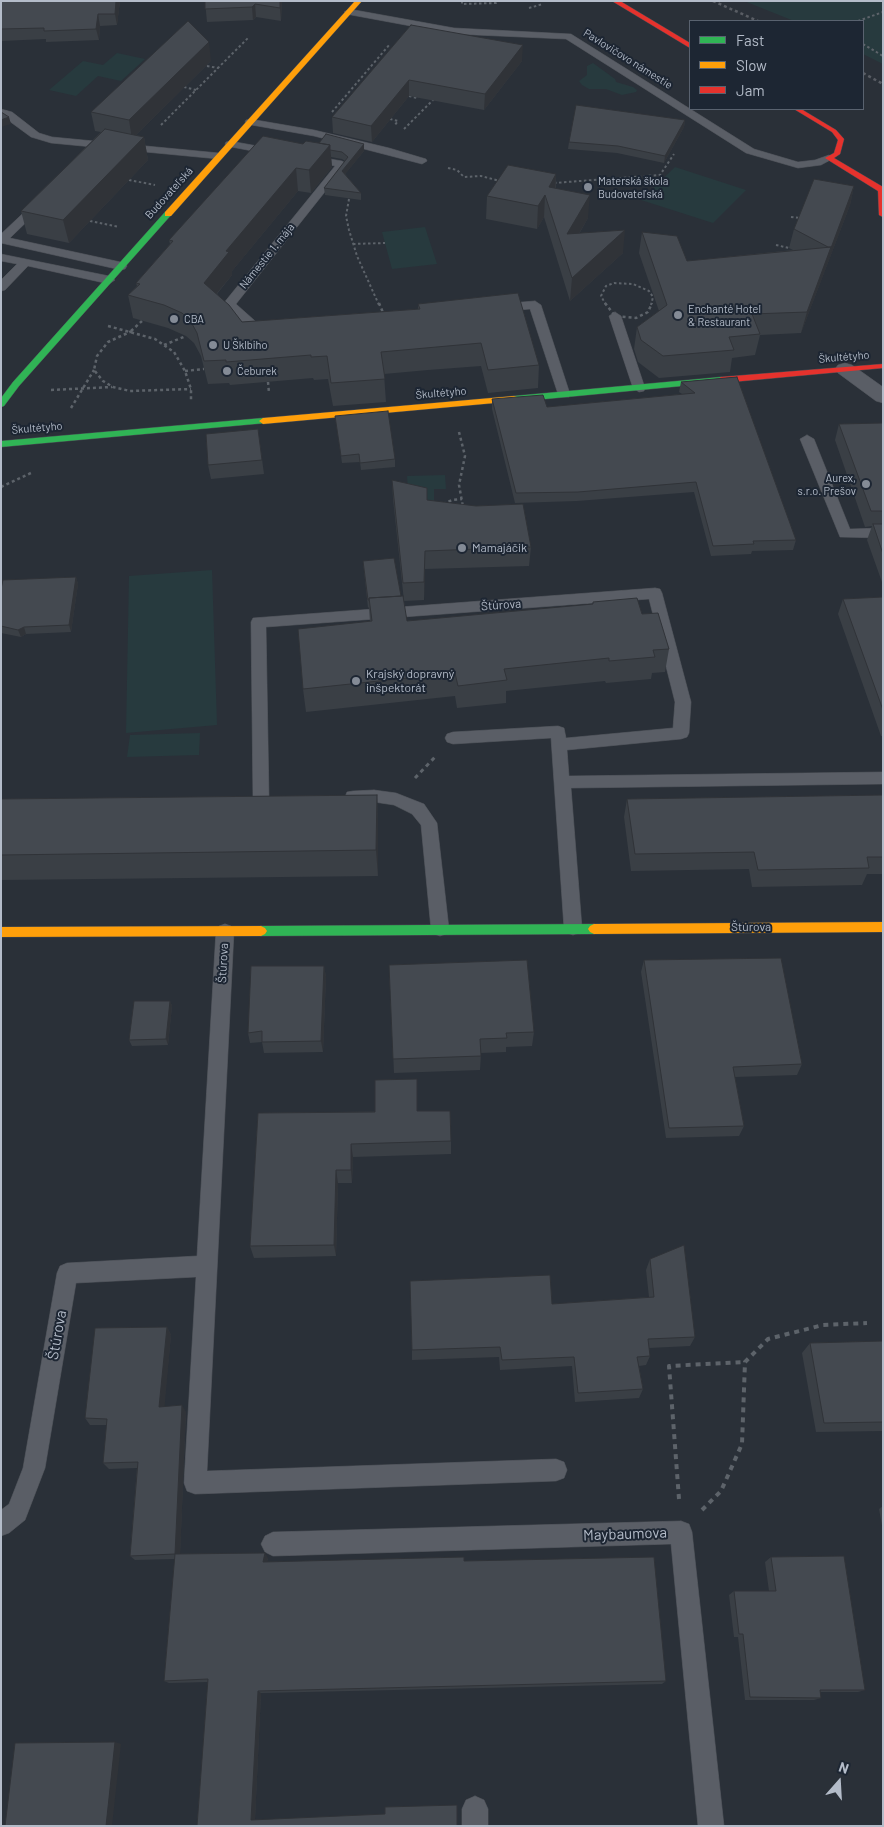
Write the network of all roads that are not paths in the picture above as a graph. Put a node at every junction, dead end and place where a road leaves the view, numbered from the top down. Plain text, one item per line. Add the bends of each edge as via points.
1 (359, 1) edge
2 (615, 1) edge
3 (350, 12) junction
4 (689, 45) edge
5 (799, 110) edge
6 (1, 112) edge
7 (250, 122) junction
8 (230, 144) junction
9 (98, 145) junction
10 (219, 156) junction
11 (86, 157) edge
12 (829, 158) junction
13 (422, 161) road end
14 (46, 196) edge
15 (883, 215) edge
16 (1, 257) edge
17 (25, 262) junction
18 (121, 266) junction
19 (109, 280) junction
20 (1, 287) edge
21 (490, 308) edge
22 (615, 316) dead end
23 (279, 331) edge
24 (883, 366) edge
25 (845, 370) junction
26 (639, 388) junction
27 (564, 394) junction
28 (883, 397) edge
29 (1, 404) edge
30 (807, 439) dead end
31 (1, 444) edge
32 (883, 533) edge
33 (453, 738) road end
34 (559, 745) junction
35 (883, 778) edge
36 (562, 782) junction
37 (335, 797) edge
38 (279, 798) edge
39 (244, 799) edge
40 (261, 799) junction
41 (883, 927) edge
42 (573, 928) junction
43 (440, 929) junction
44 (225, 931) junction
45 (1, 932) edge
46 (207, 1266) junction
47 (556, 1470) dead end
48 (1, 1525) edge
49 (273, 1544) dead end
50 (712, 1826) edge

1 - 3 street, Budovateľská
2 - 4 street
3 - 7 street, Budovateľská
3 - 12 lane, Pavlovičovo námestie via 454,31 568,36 750,151 798,165
5 - 12 street via 834,131 842,140 837,154
6 - 9 lane via 35,135
7 - 8 street, Budovateľská
7 - 13 lane via 314,133
8 - 10 street, Budovateľská
8 - 23 lane, Námestie 1. mája via 342,164 229,304 260,332
9 - 10 lane
9 - 11 lane
10 - 18 street, Budovateľská
12 - 15 street via 882,190
14 - 18 lane via 2,240
16 - 17 lane
17 - 19 lane
17 - 20 lane
18 - 19 street, Budovateľská
19 - 29 street, Budovateľská
21 - 27 lane via 536,305
22 - 26 lane
24 - 25 street, Škultétyho
25 - 26 street, Škultétyho
25 - 28 street
26 - 27 street, Škultétyho
27 - 31 street, Škultétyho
30 - 32 lane via 845,534
33 - 34 lane via 558,732
34 - 36 lane
34 - 40 lane, Štúrova via 681,733 683,702 655,593 258,622
35 - 36 lane
36 - 42 lane
37 - 43 lane via 396,799 418,809 430,823
38 - 40 lane
39 - 40 lane
41 - 42 street, Štúrova
42 - 43 street, Štúrova
43 - 44 street, Štúrova
44 - 45 street, Štúrova
44 - 46 lane, Štúrova
46 - 47 lane, Štúrova via 195,1483
46 - 48 lane, Štúrova via 67,1273 34,1468 17,1512
49 - 50 lane, Maybaumova via 681,1532

